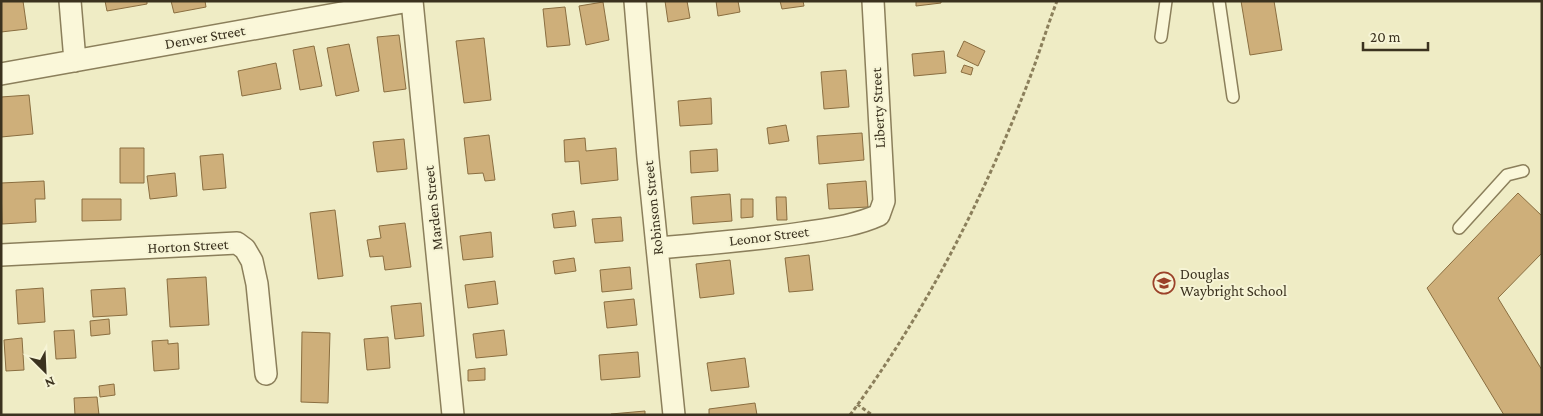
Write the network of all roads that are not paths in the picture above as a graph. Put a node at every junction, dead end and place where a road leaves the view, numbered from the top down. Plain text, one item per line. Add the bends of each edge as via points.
1 (70, 1) edge
2 (410, 1) edge
3 (635, 1) edge
4 (872, 1) edge
5 (1166, 1) edge
6 (1219, 1) edge
7 (334, 8) edge
8 (1161, 37) dead end
9 (75, 61) junction
10 (1, 74) edge
11 (1233, 97) dead end
12 (1523, 171) dead end
13 (880, 215) joint
14 (1459, 228) dead end
15 (657, 248) junction
16 (1, 255) edge
17 (266, 374) dead end
18 (453, 415) edge
19 (674, 415) edge

1 - 9 street
2 - 7 street, Denver Street
2 - 18 street, Marden Street
3 - 15 street, Robinson Street
4 - 13 street, Liberty Street via 884,202
5 - 8 lane
6 - 11 lane
7 - 9 street, Denver Street
9 - 10 street, Denver Street
12 - 14 lane via 1507,175
13 - 15 street, Leonor Street via 839,227
15 - 19 street, Robinson Street
16 - 17 street, Horton Street via 237,243 252,261

